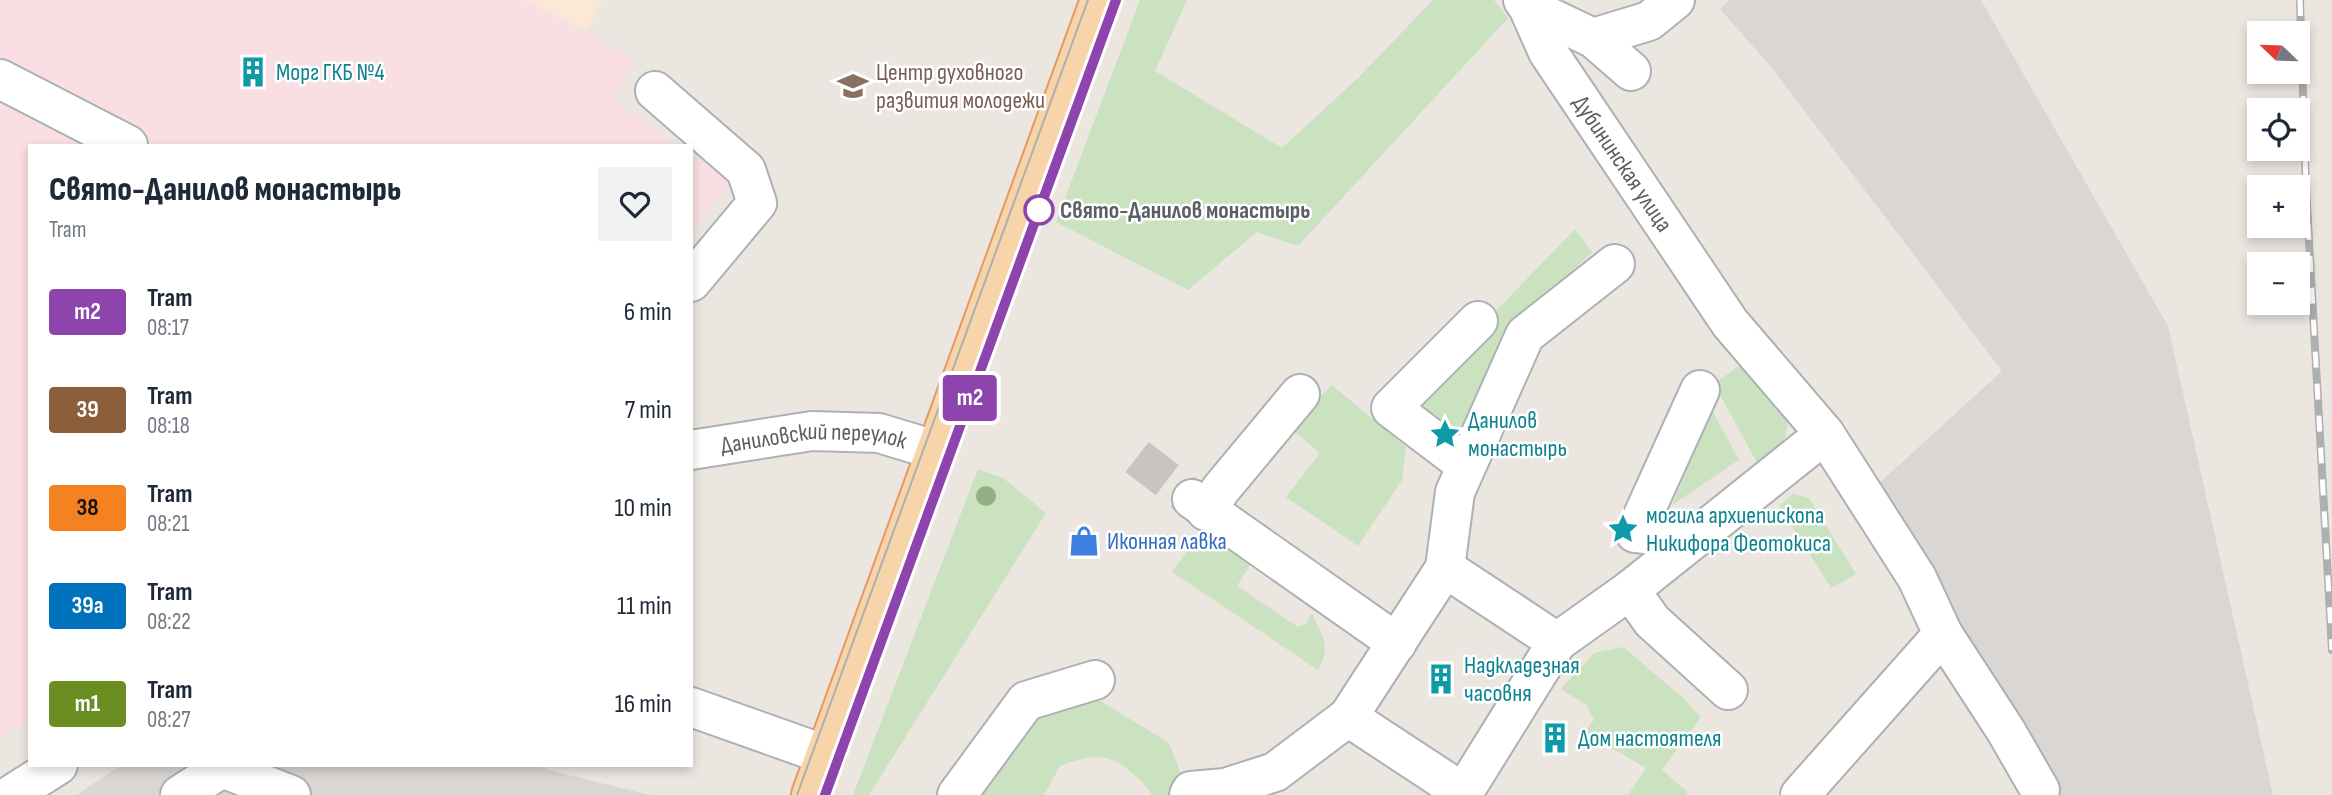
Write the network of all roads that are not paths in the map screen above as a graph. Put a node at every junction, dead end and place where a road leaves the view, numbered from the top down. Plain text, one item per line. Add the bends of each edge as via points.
1 (1100, 0) edge
2 (1675, 0) edge
3 (1526, 4) edge
4 (1593, 38) junction
5 (1631, 71) dead end
6 (0, 79) edge
7 (655, 91) dead end
8 (126, 144) edge
9 (1615, 264) dead end
10 (693, 280) edge
11 (1478, 321) dead end
12 (1700, 390) dead end
13 (1300, 394) dead end
14 (1825, 434) junction
15 (693, 450) edge
16 (936, 450) junction
17 (1466, 465) junction
18 (1692, 540) junction
19 (1445, 568) junction
20 (1630, 590) junction
21 (1944, 634) junction
22 (1557, 642) junction
23 (1397, 643) junction
24 (1095, 680) dead end
25 (1727, 690) dead end
26 (693, 708) edge
27 (1348, 718) junction
28 (826, 755) junction
29 (55, 767) edge
30 (2040, 790) dead end
31 (1462, 793) edge
32 (11, 795) edge
33 (180, 795) edge
34 (291, 795) edge
35 (811, 795) edge
36 (957, 795) edge
37 (1189, 795) edge
38 (1800, 795) edge

1 - 16 main road
2 - 4 street via 1649,21
3 - 4 street
3 - 14 street, Дубининская улица via 1548,52 1730,323
4 - 5 street
6 - 8 street
7 - 10 street via 746,170 757,203
9 - 17 street via 1525,335
11 - 17 street via 1391,408
12 - 18 street via 1634,533
13 - 23 street via 1221,489 1199,505
14 - 18 street
14 - 21 street, Дубининская улица via 1917,578
15 - 16 street, Даниловский переулок via 812,431 879,433
16 - 28 main road
17 - 19 street via 1455,492
18 - 20 street
19 - 22 street
19 - 23 street
20 - 22 street
20 - 25 street via 1652,621
21 - 30 street, Дубининская улица
21 - 38 street
22 - 31 street
23 - 27 street
24 - 36 street via 1026,701
26 - 28 street
27 - 31 street
27 - 37 street via 1275,772
28 - 35 main road
29 - 32 street
33 - 34 street via 222,768

